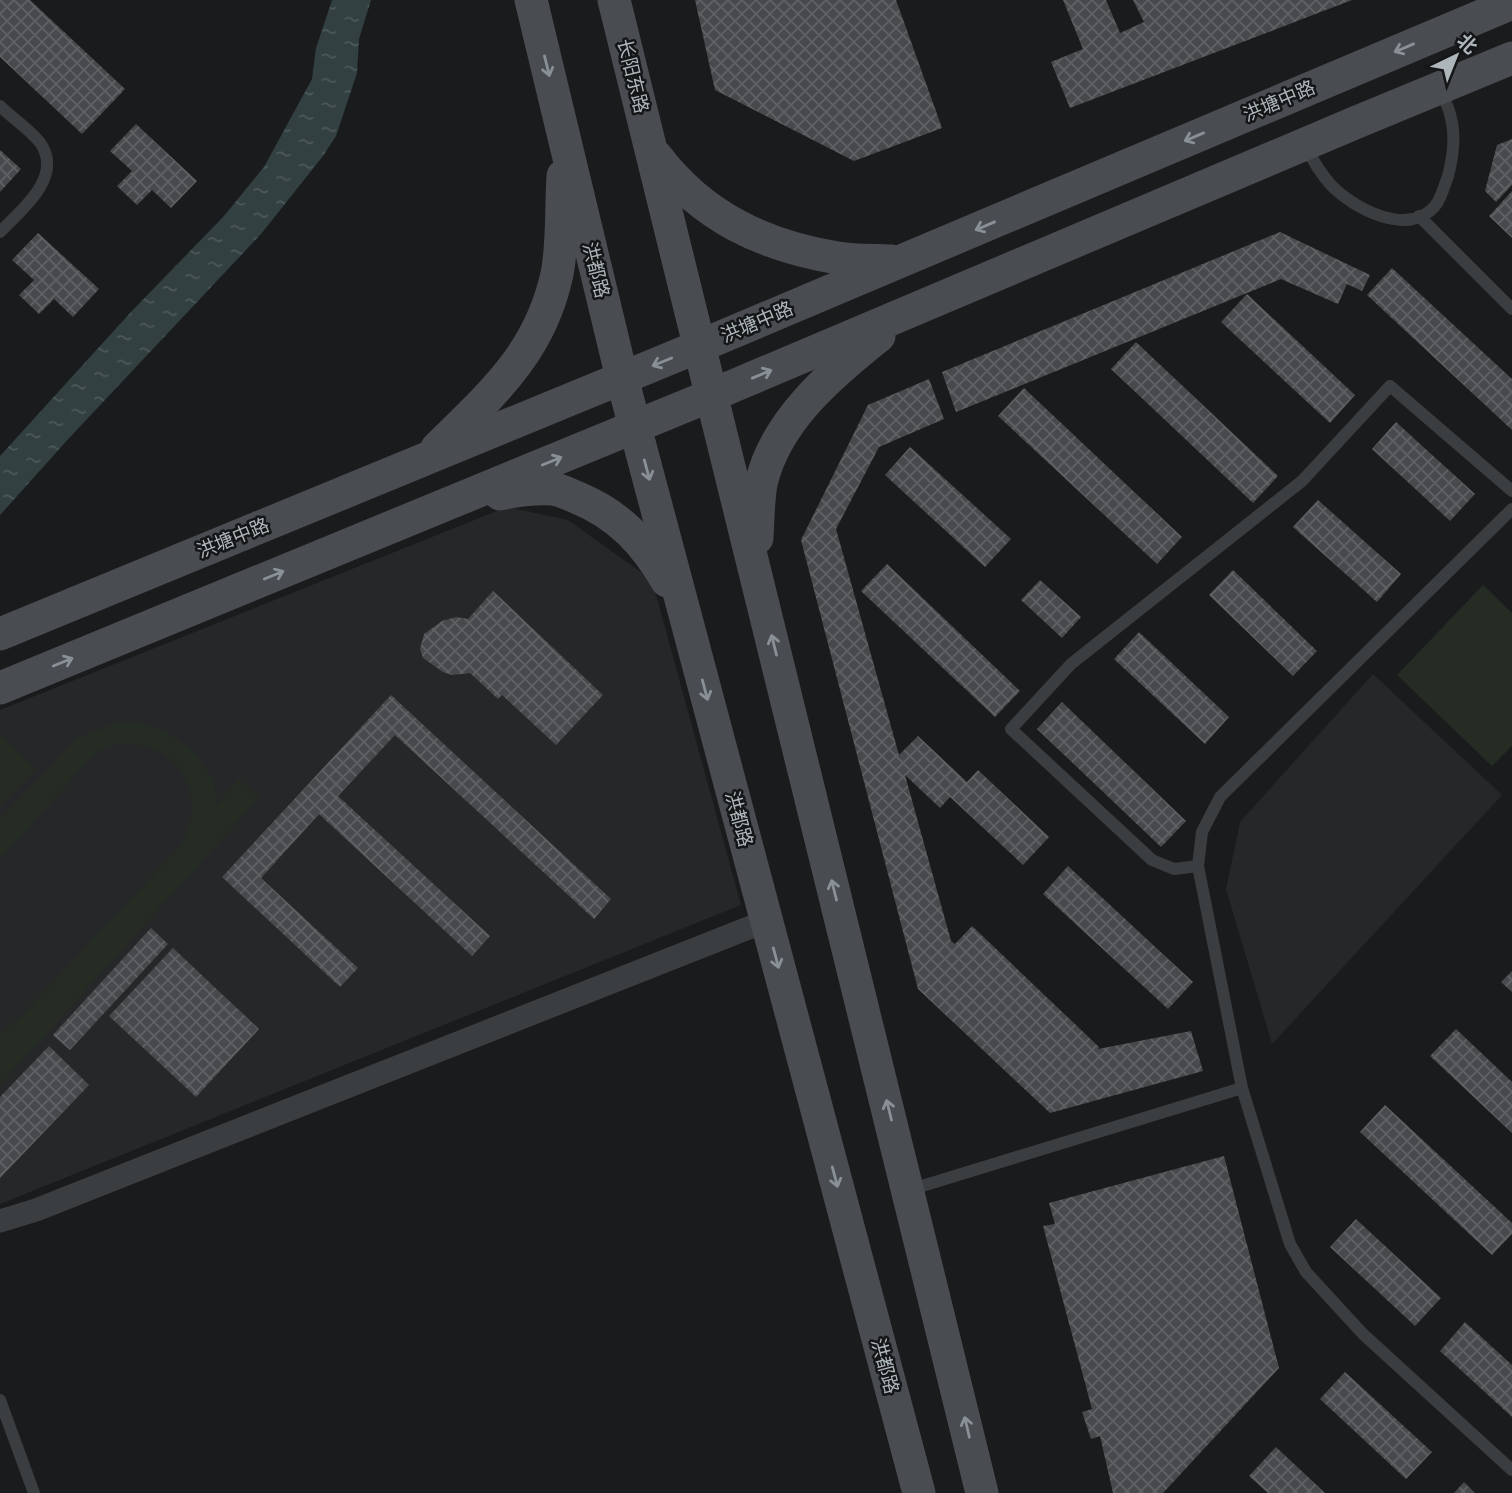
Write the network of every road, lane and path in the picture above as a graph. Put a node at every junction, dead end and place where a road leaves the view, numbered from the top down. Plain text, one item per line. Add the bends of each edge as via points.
1 (531, 0) edge
2 (614, 0) edge
3 (1512, 3) edge
4 (1512, 58) edge
5 (1440, 88) junction
6 (0, 106) edge
7 (565, 143) junction
8 (1304, 144) junction
9 (652, 152) junction
10 (1419, 216) junction
11 (0, 232) edge
12 (899, 262) junction
13 (1512, 309) edge
14 (911, 310) junction
15 (700, 346) junction
16 (622, 379) junction
17 (712, 395) junction
18 (635, 427) junction
19 (426, 459) junction
20 (1512, 491) edge
21 (449, 503) junction
22 (1512, 509) edge
23 (754, 565) junction
24 (683, 609) junction
25 (0, 634) edge
26 (0, 688) edge
27 (1198, 866) junction
28 (766, 921) junction
29 (1242, 1088) junction
30 (909, 1190) junction
31 (0, 1222) edge
32 (0, 1400) edge
33 (1512, 1470) edge
34 (34, 1493) edge
35 (919, 1493) edge
36 (982, 1493) edge

1 -> 7 main road
2 - 9 main road, 长阳东路
3 -> 12 main road, 洪塘中路
4 - 5 main road
5 - 8 main road
5 - 10 lane via 1452,119 1454,152 1435,206
6 - 11 lane via 41,144 48,166 40,188
7 - 16 main road, 洪都路
7 - 19 main road via 557,272 543,321 518,363
8 - 10 lane via 1324,176 1349,200 1389,219
8 - 14 main road
9 - 12 main road via 704,206 742,229 839,258
9 - 15 main road
10 - 13 lane
12 - 15 main road, 洪塘中路
17 -> 14 main road
14 - 23 main road via 831,377 797,413 777,444 761,484
15 -> 16 main road, 洪塘中路
15 - 17 main road
16 - 18 main road, 洪都路
16 - 19 main road, 洪塘中路
17 - 18 main road
17 - 23 main road
21 -> 18 main road
18 -> 24 main road, 洪都路
19 - 25 main road, 洪塘中路
20 - 27 lane via 1390,386 1302,481 1071,664 1011,729 1152,860 1174,869
21 - 24 main road via 523,489 556,489 591,503 639,538
26 -> 21 main road
22 - 27 lane via 1220,797 1202,832
30 -> 23 main road
24 -> 28 main road, 洪都路
27 - 29 lane
28 - 31 street
28 -> 35 main road, 洪都路
29 - 30 lane
29 - 33 lane via 1290,1244 1306,1272 1363,1334
36 -> 30 main road
32 - 34 lane

